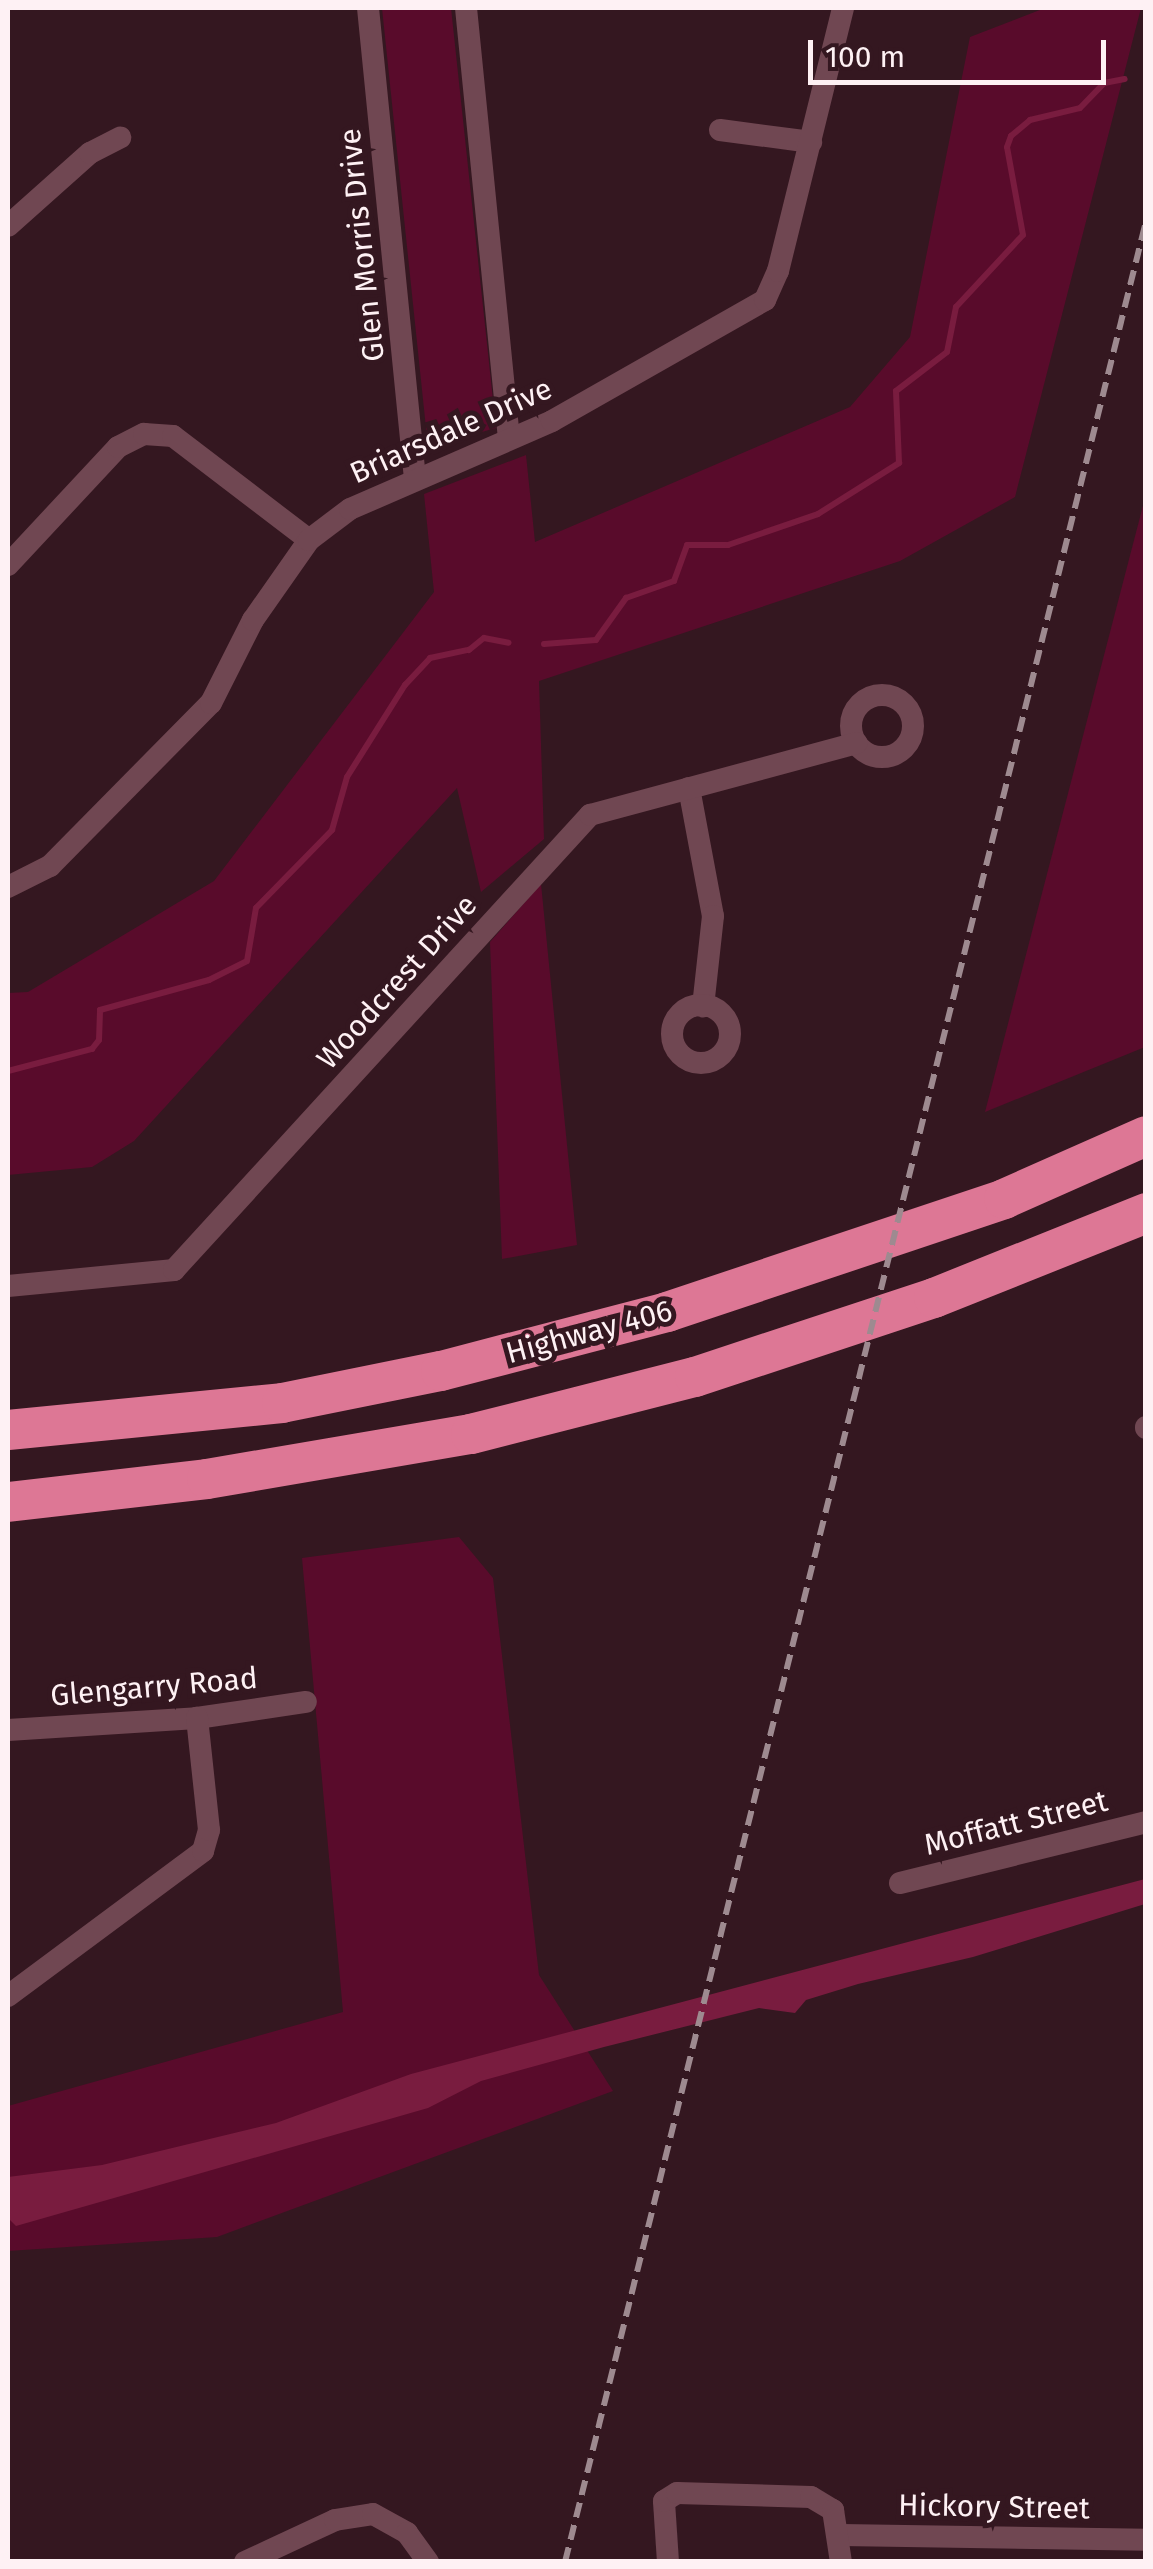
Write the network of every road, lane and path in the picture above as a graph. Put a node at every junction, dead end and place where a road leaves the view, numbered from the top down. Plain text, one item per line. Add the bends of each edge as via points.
1 (368, 8) edge
2 (466, 8) edge
3 (843, 8) edge
4 (720, 130) dead end
5 (120, 138) dead end
6 (811, 142) junction
7 (8, 226) edge
8 (509, 439) junction
9 (415, 477) junction
10 (309, 540) junction
11 (8, 564) edge
12 (856, 743) dead end
13 (689, 788) junction
14 (8, 887) edge
15 (703, 1006) dead end
16 (1146, 1136) edge
17 (1146, 1213) edge
18 (8, 1286) edge
19 (8, 1430) edge
20 (8, 1502) edge
21 (306, 1702) dead end
22 (197, 1718) junction
23 (8, 1730) edge
24 (1146, 1822) edge
25 (900, 1882) dead end
26 (8, 1996) edge
27 (841, 2535) junction
28 (1146, 2540) edge
29 (995, 2550) edge
30 (246, 2562) edge
31 (428, 2562) edge
32 (668, 2562) edge
33 (841, 2562) edge

1 - 9 street, Glen Morris Drive
2 - 8 street
3 - 6 street, Briarsdale Drive
4 - 6 street
5 - 7 street via 90,153
6 - 8 street, Briarsdale Drive via 765,300
8 - 9 street, Briarsdale Drive
9 - 10 street, Briarsdale Drive via 350,509
10 - 11 street via 173,436 144,434 118,447
10 - 14 street, Briarsdale Drive via 253,620 212,702 50,866
12 - 13 street, Woodcrest Drive
13 - 15 street via 713,916
13 - 18 street, Woodcrest Drive via 590,815 174,1270
16 - 19 highway, Highway 406 via 1004,1199 705,1300 458,1366 282,1403
17 - 20 highway via 934,1298 695,1377 471,1434 208,1479
21 - 22 street, Glengarry Road
22 - 23 street, Glengarry Road
22 - 26 street via 209,1830 203,1852
24 - 25 street, Moffatt Street
27 - 29 street, Hickory Street
27 - 32 street via 834,2510 811,2497 677,2492 664,2500
27 - 33 street
28 - 29 street, Hickory Street
30 - 31 street via 335,2520 373,2514 407,2533

